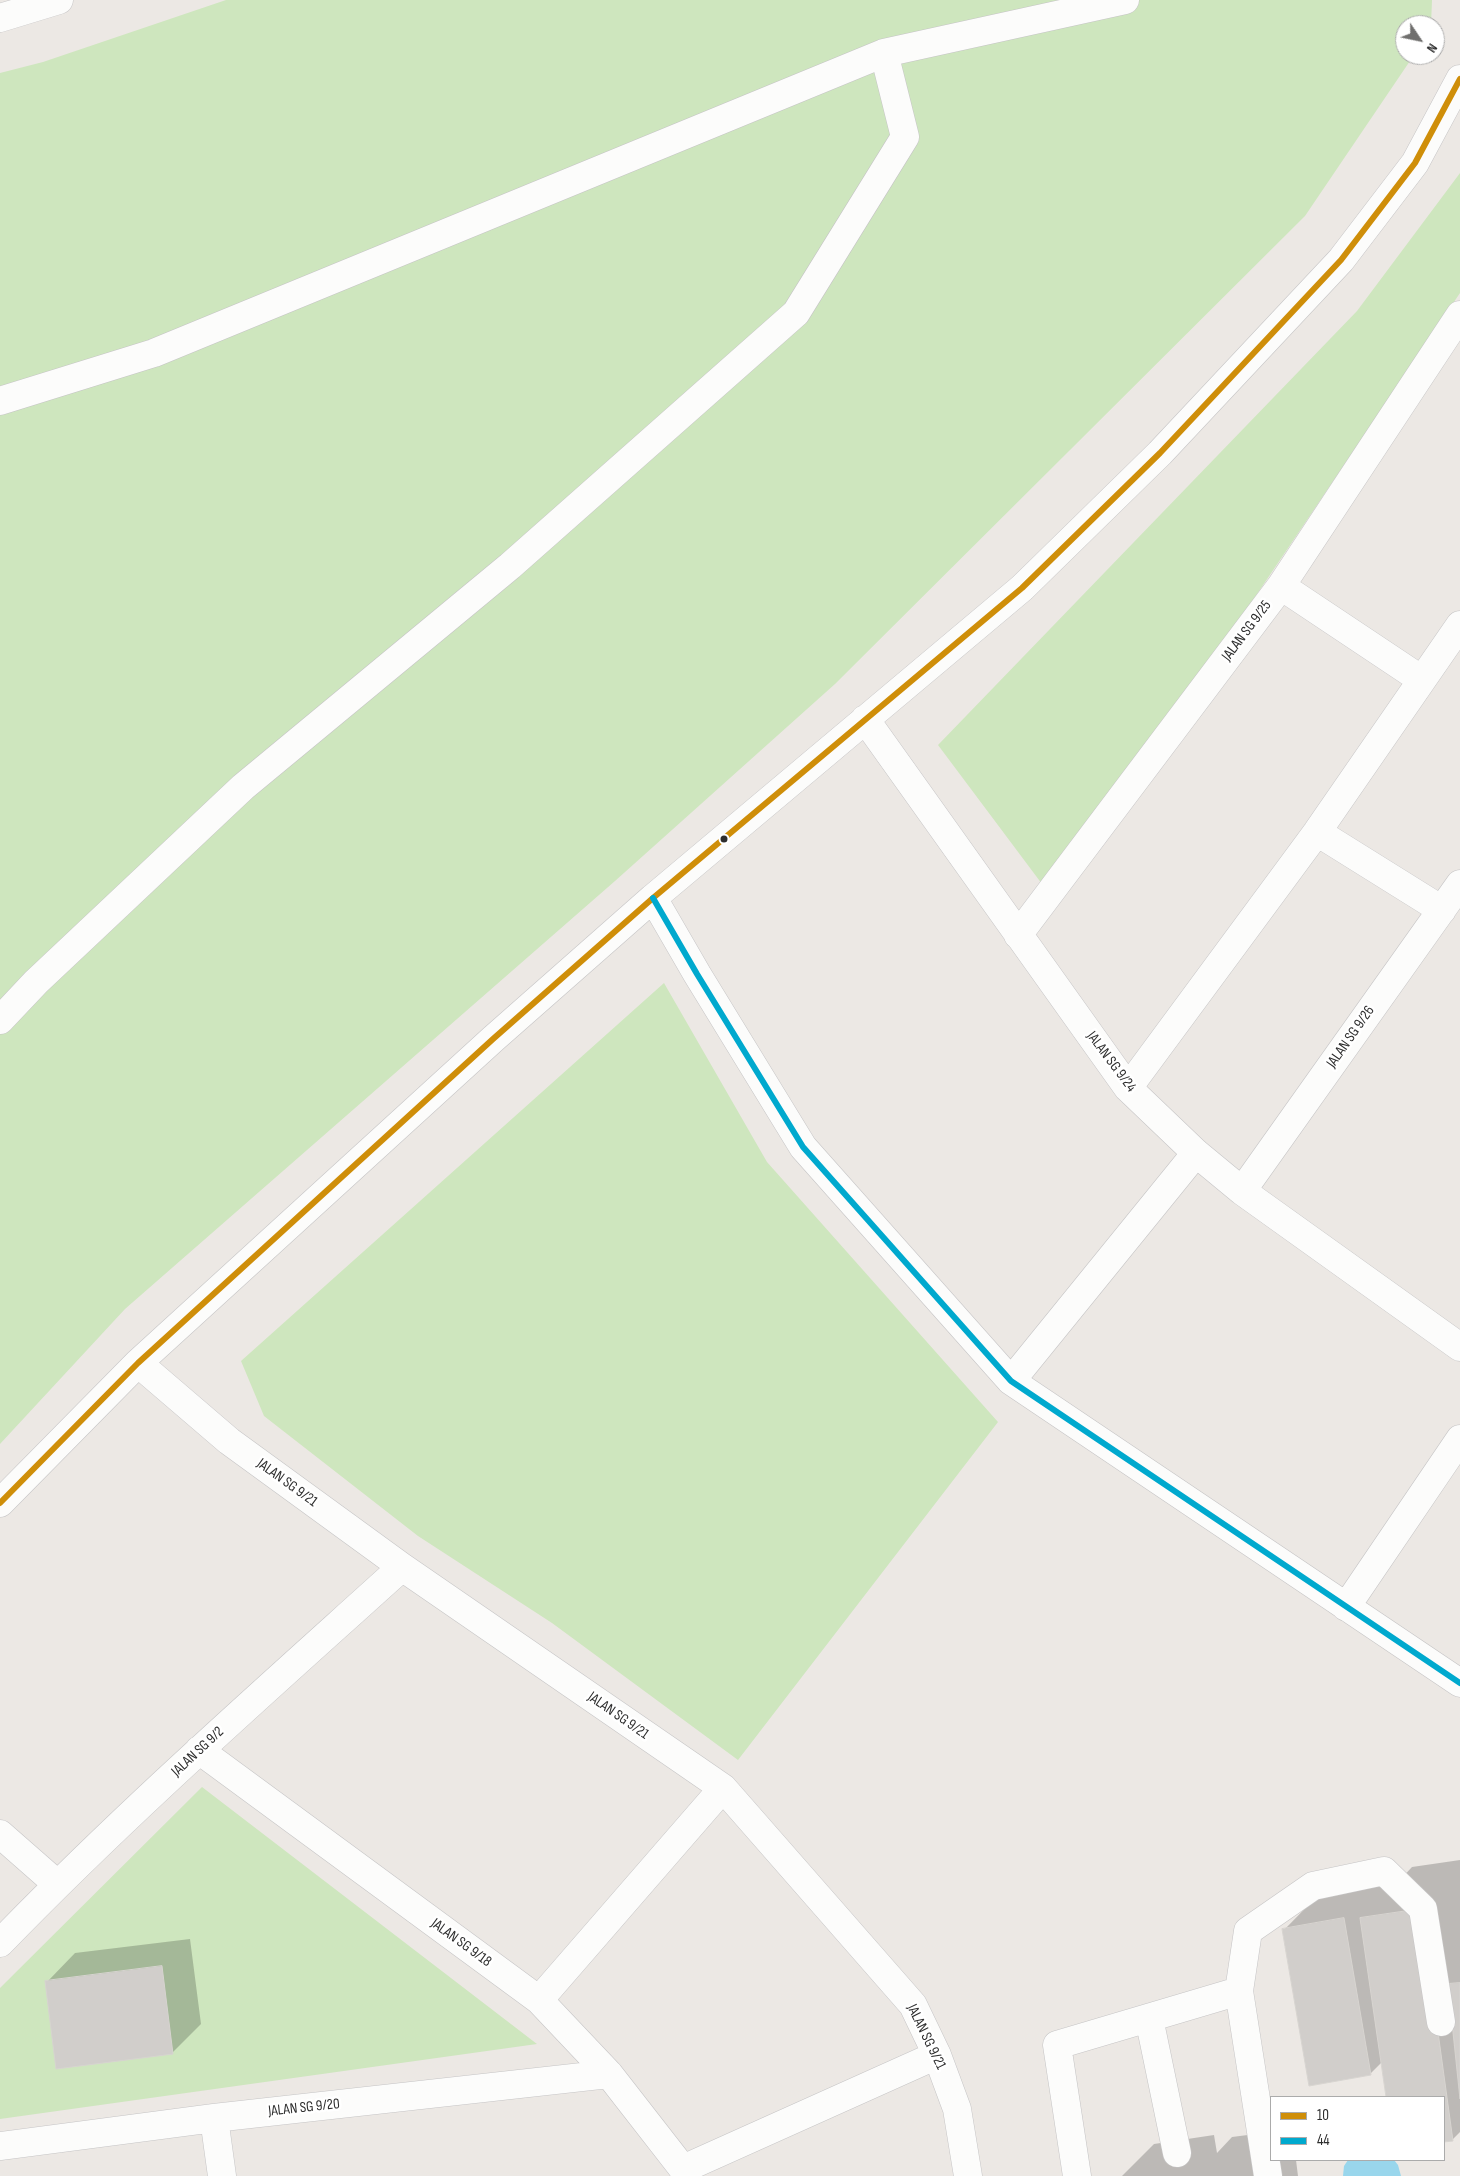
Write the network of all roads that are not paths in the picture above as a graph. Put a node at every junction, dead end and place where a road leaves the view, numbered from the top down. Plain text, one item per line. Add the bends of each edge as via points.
1 (59, 0) edge
2 (1124, 0) edge
3 (0, 18) edge
4 (884, 54) junction
5 (1459, 85) edge
6 (1460, 315) edge
7 (0, 401) edge
8 (1280, 586) junction
9 (1460, 625) edge
10 (1422, 680) junction
11 (865, 719) junction
12 (1317, 832) junction
13 (1460, 884) edge
14 (653, 898) junction
15 (1442, 910) junction
16 (1018, 935) junction
17 (0, 1020) edge
18 (1128, 1088) junction
19 (1196, 1152) junction
20 (1242, 1191) junction
21 (1460, 1347) edge
22 (138, 1363) junction
23 (1011, 1381) junction
24 (1460, 1438) edge
25 (0, 1503) edge
26 (402, 1567) junction
27 (1346, 1607) junction
28 (1460, 1683) edge
29 (199, 1750) junction
30 (723, 1788) junction
31 (0, 1834) edge
32 (57, 1884) junction
33 (0, 1942) edge
34 (1239, 1991) junction
35 (539, 2000) junction
36 (1149, 2018) junction
37 (1441, 2022) dead end
38 (937, 2055) junction
39 (609, 2074) junction
40 (214, 2118) junction
41 (0, 2146) edge
42 (1177, 2153) dead end
43 (684, 2172) edge
44 (222, 2176) edge
45 (968, 2176) edge
46 (1077, 2176) edge
47 (1268, 2176) edge

1 - 3 street
2 - 4 street
4 - 7 street via 154,353
4 - 17 street via 905,137 796,313 510,566 243,787 36,982
5 - 11 street via 1415,164 1341,260 1315,288 1160,453 1022,588
6 - 8 street, JALAN SG 9/25
8 - 10 street
8 - 16 street, JALAN SG 9/25
9 - 10 street
10 - 12 street
11 - 14 street
11 - 16 street, JALAN SG 9/24
12 - 15 street
12 - 18 street
13 - 15 street, JALAN SG 9/26
14 - 22 street via 493,1039
14 - 23 street via 803,1147
15 - 20 street, JALAN SG 9/26
16 - 18 street, JALAN SG 9/24
18 - 19 street, JALAN SG 9/24
19 - 20 street, JALAN SG 9/24
19 - 23 street
20 - 21 street, JALAN SG 9/24
22 - 25 street
22 - 26 street, JALAN SG 9/21 via 229,1441
23 - 27 street
24 - 27 street
26 - 29 street, JALAN SG 9/2
26 - 30 street, JALAN SG 9/21
27 - 28 street
29 - 32 street, JALAN SG 9/2
29 - 35 street, JALAN SG 9/18
30 - 35 street
30 - 38 street, JALAN SG 9/21 via 913,2005
31 - 32 street
32 - 33 street, JALAN SG 9/2
34 - 36 street
34 - 37 street via 1248,1931 1312,1886 1384,1870 1423,1909
34 - 47 street
35 - 39 street, JALAN SG 9/18
36 - 42 street
36 - 46 street via 1057,2046
38 - 43 street
38 - 45 street, JALAN SG 9/21 via 957,2109
39 - 40 street, JALAN SG 9/20
39 - 43 street, JALAN SG 9/18
40 - 41 street, JALAN SG 9/20
40 - 44 street

